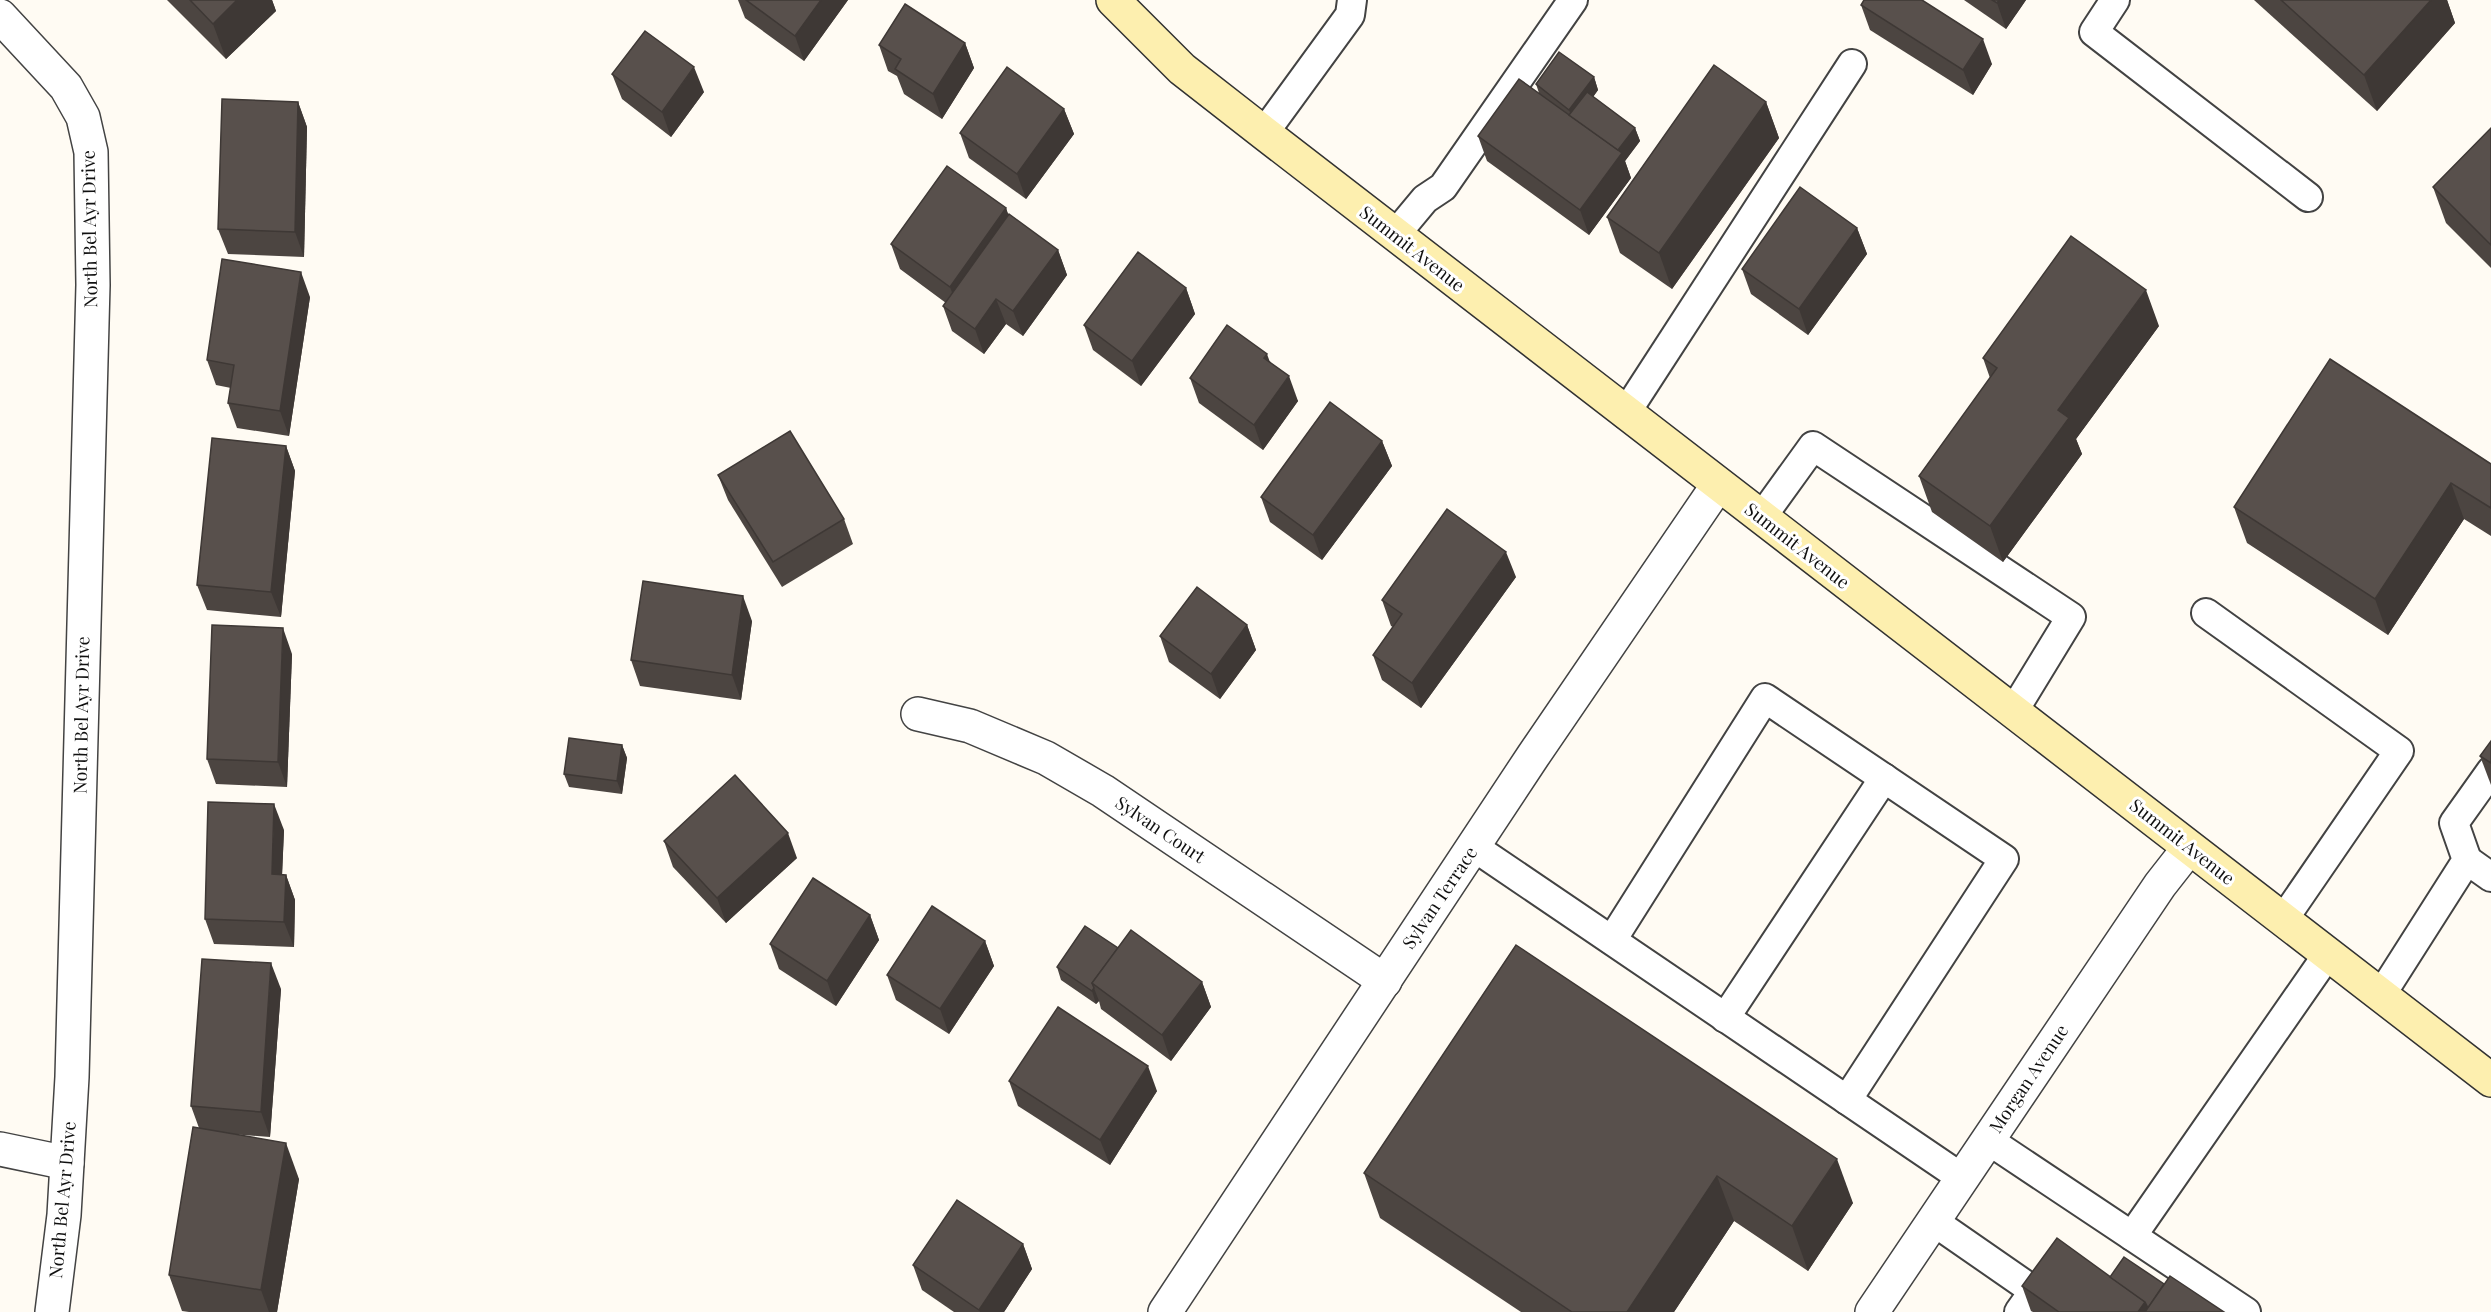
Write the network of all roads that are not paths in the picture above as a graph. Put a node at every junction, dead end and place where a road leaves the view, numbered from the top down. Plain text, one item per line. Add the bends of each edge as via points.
1 (1113, 0) edge
2 (1352, 0) edge
3 (1573, 0) edge
4 (2115, 0) edge
5 (0, 16) edge
6 (1852, 64) dead end
7 (1264, 133) junction
8 (2308, 197) dead end
9 (1395, 235) junction
10 (1625, 414) junction
11 (1718, 485) junction
12 (1761, 518) junction
13 (2206, 613) dead end
14 (2013, 712) junction
15 (918, 714) dead end
16 (2491, 771) edge
17 (1884, 778) junction
18 (1474, 847) junction
19 (2189, 848) junction
20 (2467, 860) junction
21 (2491, 877) edge
22 (2283, 920) junction
23 (1612, 940) junction
24 (2328, 954) junction
25 (1385, 981) junction
26 (2381, 995) junction
27 (1725, 1018) junction
28 (2491, 1080) edge
29 (1846, 1100) junction
30 (1988, 1140) junction
31 (0, 1149) edge
32 (67, 1163) junction
33 (1962, 1178) junction
34 (1933, 1221) junction
35 (2132, 1236) junction
36 (52, 1312) edge
37 (1165, 1312) edge
38 (1872, 1312) edge
39 (2019, 1312) edge
40 (2246, 1312) edge

1 - 7 main road, Summit Avenue via 1182,69
2 - 7 lane via 1350,15
3 - 9 lane via 1443,188 1425,199
4 - 8 lane via 2094,32
5 - 32 street, North Bel Ayr Drive via 66,87 83,117 91,152 93,285
6 - 10 lane
7 - 9 main road, Summit Avenue
9 - 10 main road, Summit Avenue
10 - 11 main road, Summit Avenue
11 - 12 main road, Summit Avenue
11 - 18 street, Sylvan Terrace
12 - 14 main road, Summit Avenue
12 - 14 lane via 1813,446 2071,617
13 - 22 lane via 2399,752
14 - 19 main road, Summit Avenue
15 - 25 street, Sylvan Court via 970,726 1056,763
16 - 20 lane via 2454,823
17 - 23 lane via 1765,698
17 - 27 lane
17 - 29 lane via 2004,859
18 - 23 lane
18 - 25 street, Sylvan Terrace
19 - 22 main road, Summit Avenue
19 - 30 street, Morgan Avenue
20 - 21 lane
20 - 26 lane
22 - 24 main road, Summit Avenue
23 - 27 lane
24 - 26 main road, Summit Avenue
24 - 35 lane
25 - 37 street, Sylvan Terrace
26 - 28 main road, Summit Avenue
27 - 29 lane
29 - 33 lane
30 - 33 street, Morgan Avenue
30 - 35 lane
31 - 32 street
32 - 36 street, North Bel Ayr Drive
33 - 34 street, Morgan Avenue
34 - 38 street, Morgan Avenue
34 - 39 lane via 2034,1292
35 - 40 lane

